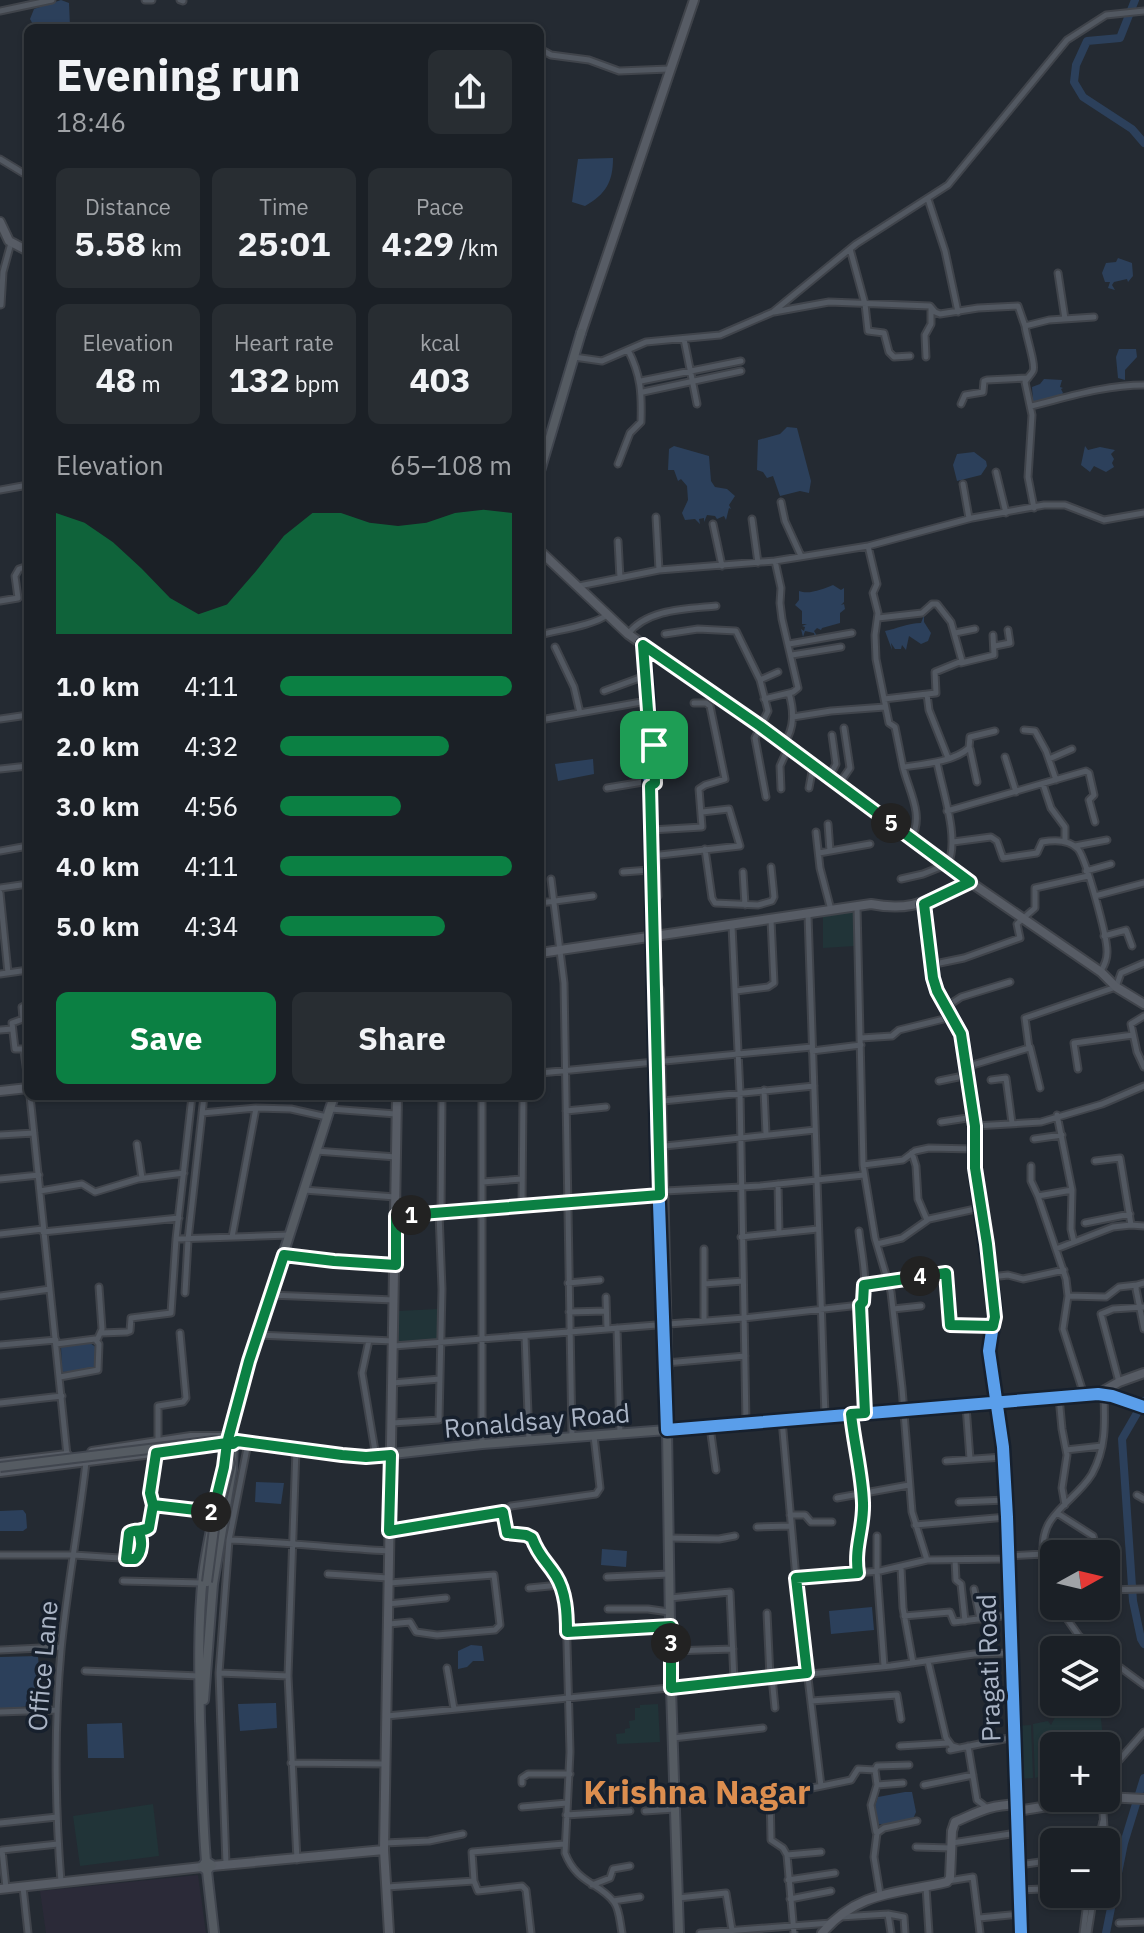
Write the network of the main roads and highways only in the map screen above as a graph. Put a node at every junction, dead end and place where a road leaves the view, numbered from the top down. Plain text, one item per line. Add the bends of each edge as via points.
1 (581, 333) road end
2 (544, 458) edge
3 (334, 1100) edge
4 (231, 1439) junction
5 (0, 1467) edge
6 (205, 1583) junction
7 (200, 1724) junction
8 (214, 1933) edge
9 (679, 1933) edge

1 - 2 main road
3 - 4 main road via 311,1191 289,1235 290,1256
4 - 6 main road via 213,1512
4 - 7 main road via 232,1470 213,1584
4 - 9 main road, Ronaldsay Road via 376,1457 667,1430
5 - 6 main road, bridge via 215,1441 228,1452 230,1463
6 - 7 main road
6 - 7 main road
7 - 8 main road via 201,1799

